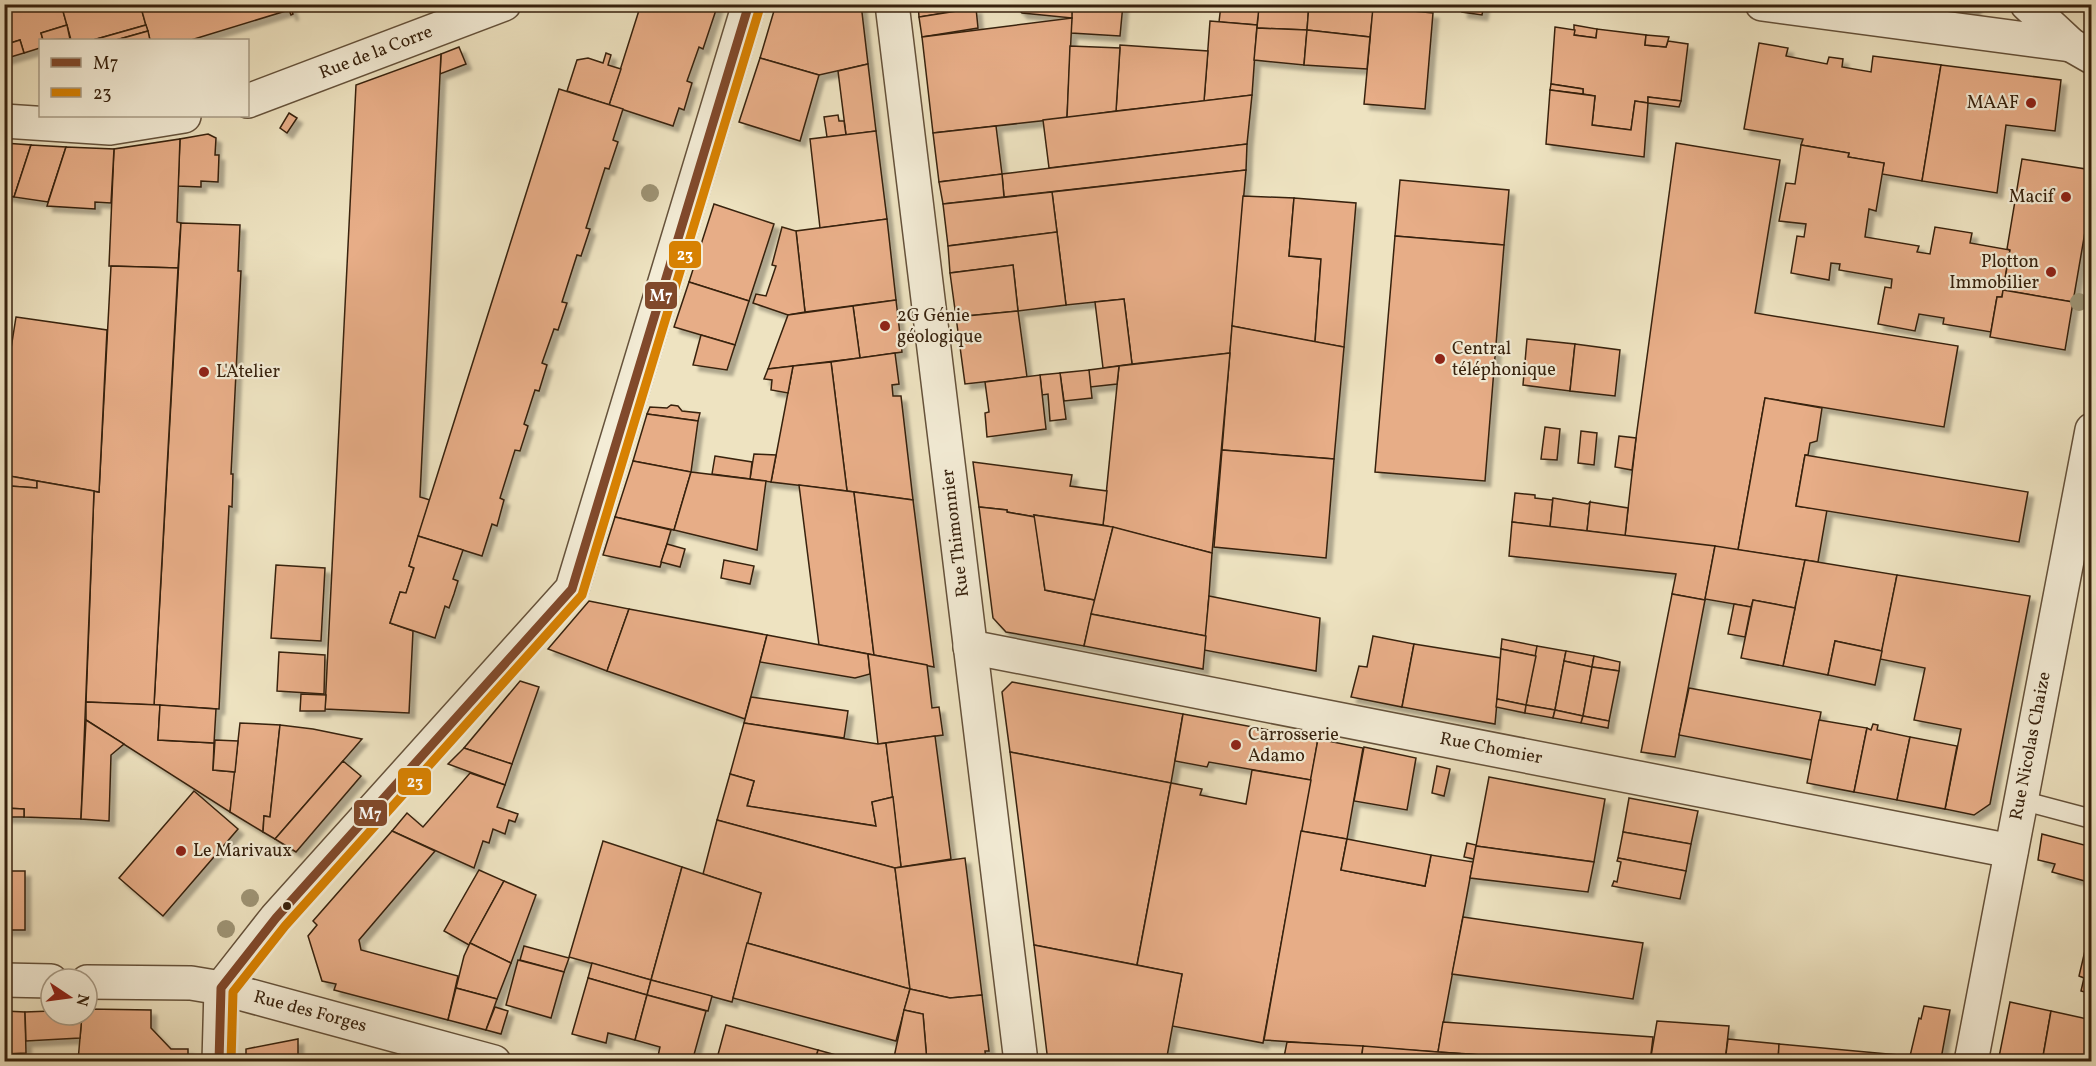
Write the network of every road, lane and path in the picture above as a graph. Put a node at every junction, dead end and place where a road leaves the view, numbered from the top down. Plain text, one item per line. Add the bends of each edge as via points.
1 (504, 4) edge
2 (749, 4) edge
3 (892, 4) edge
4 (1762, 4) edge
5 (2026, 4) edge
6 (2081, 51) edge
7 (249, 101) edge
8 (178, 117) edge
9 (4, 121) edge
10 (2091, 430) edge
11 (970, 647) junction
12 (2020, 800) junction
13 (2091, 819) edge
14 (2011, 851) junction
15 (4, 980) edge
16 (39, 981) edge
17 (99, 982) edge
18 (221, 988) junction
19 (219, 1062) edge
20 (494, 1062) edge
21 (1021, 1062) edge
22 (1971, 1062) edge

1 - 7 street, Rue de la Corre
2 - 18 street via 572,590 276,918
3 - 11 street, Rue Thimonnier
4 - 6 street
5 - 6 street
8 - 9 street via 110,128
10 - 12 street, Rue Nicolas Chaize
11 - 14 street, Rue Chomier
11 - 21 street, Rue Thimonnier
12 - 13 lane
12 - 14 street, Rue Nicolas Chaize
14 - 22 street, Rue Nicolas Chaize
15 - 16 street
17 - 18 street, Rue des Forges via 191,983
18 - 19 street
18 - 20 street, Rue des Forges

